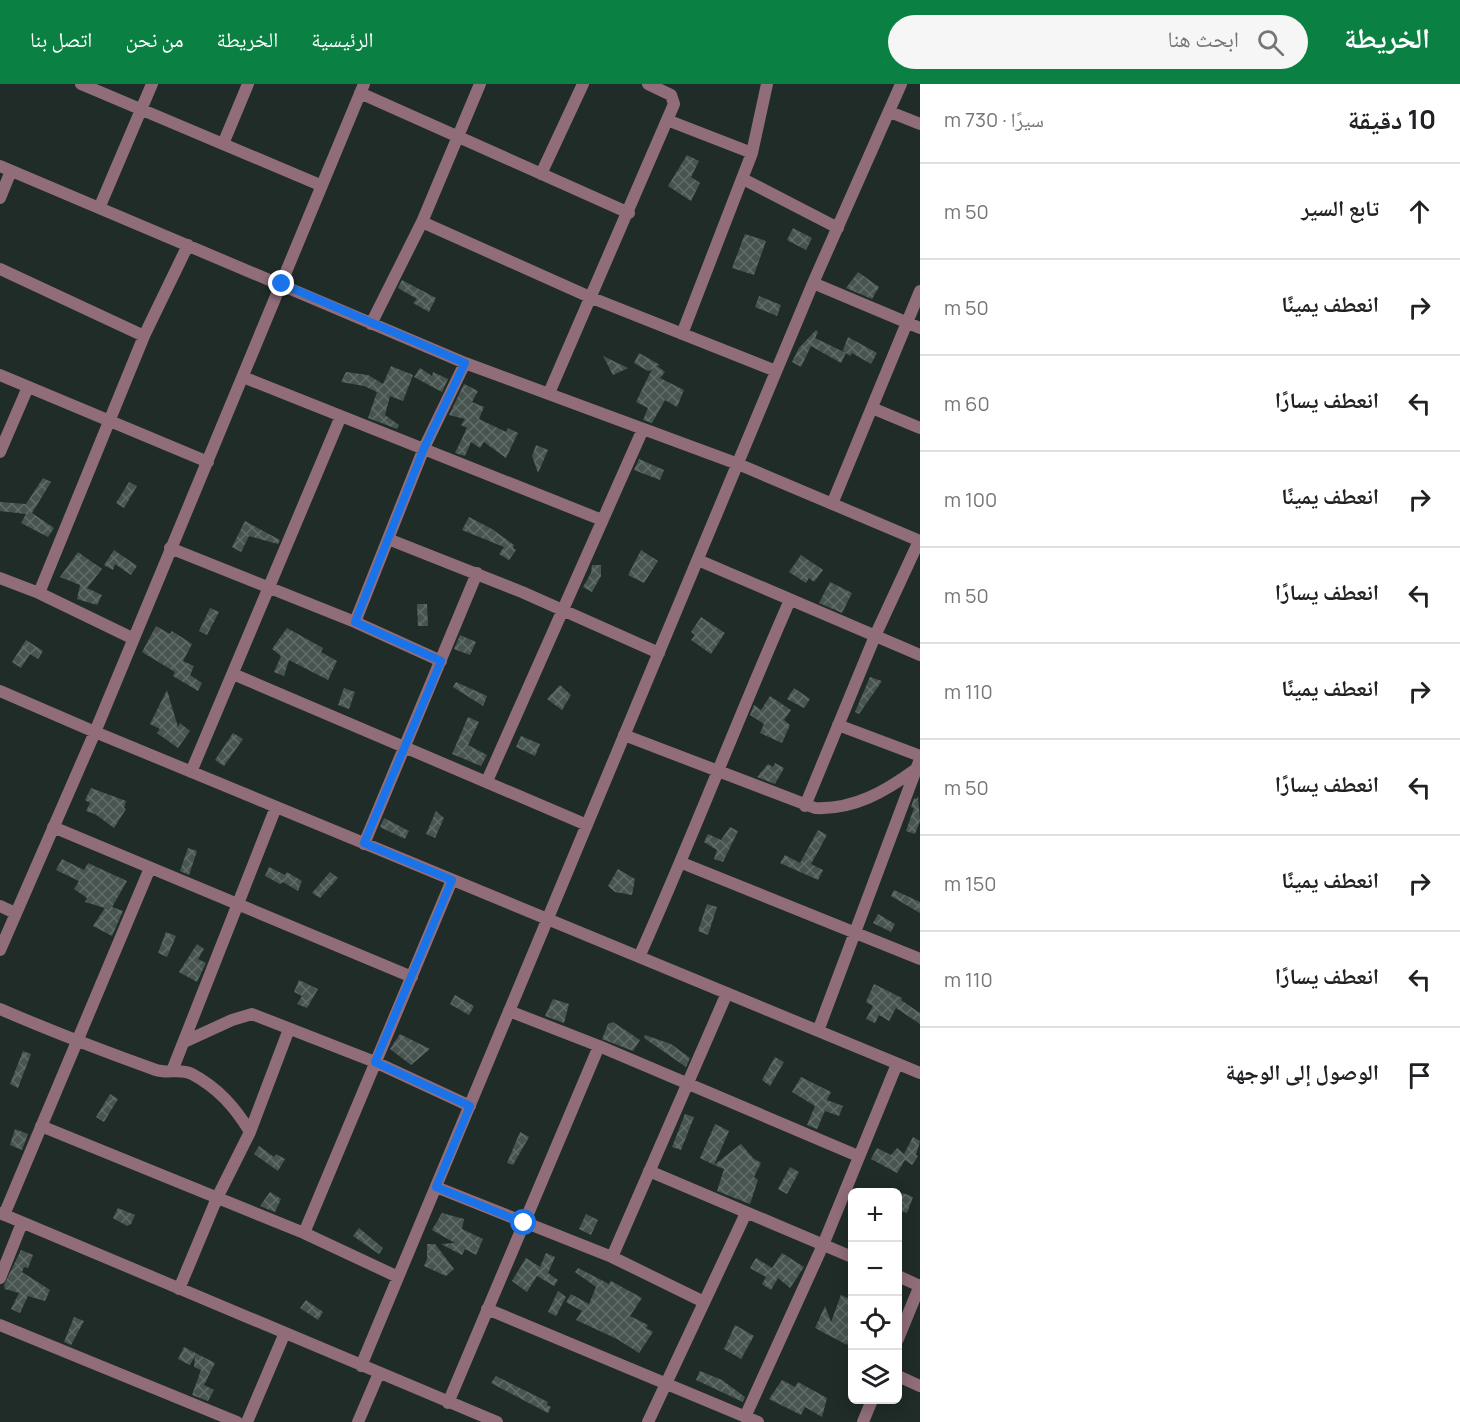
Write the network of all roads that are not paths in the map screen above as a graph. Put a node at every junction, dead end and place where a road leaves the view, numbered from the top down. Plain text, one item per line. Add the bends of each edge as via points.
1 (81, 84) edge
2 (152, 84) edge
3 (248, 84) edge
4 (480, 84) edge
5 (583, 84) edge
6 (648, 84) edge
7 (766, 84) edge
8 (901, 84) edge
9 (362, 89) edge
10 (141, 108) junction
11 (890, 112) junction
12 (667, 120) junction
13 (920, 124) edge
14 (458, 138) junction
15 (223, 144) junction
16 (752, 153) junction
17 (6, 168) edge
18 (541, 174) junction
19 (743, 179) junction
20 (320, 185) junction
21 (0, 198) edge
22 (100, 206) junction
23 (629, 213) junction
24 (422, 222) junction
25 (838, 228) junction
26 (188, 244) junction
27 (0, 269) edge
28 (282, 284) junction
29 (813, 284) junction
30 (920, 291) edge
31 (592, 298) junction
32 (908, 323) junction
33 (371, 324) junction
34 (920, 328) edge
35 (682, 334) junction
36 (144, 336) junction
37 (465, 363) junction
38 (776, 371) junction
39 (0, 375) edge
40 (243, 377) junction
41 (28, 387) junction
42 (549, 393) junction
43 (872, 408) junction
44 (341, 416) junction
45 (109, 420) junction
46 (920, 428) edge
47 (643, 429) junction
48 (424, 448) junction
49 (0, 452) edge
50 (208, 462) junction
51 (738, 464) junction
52 (832, 504) junction
53 (602, 520) junction
54 (388, 539) junction
55 (920, 541) edge
56 (170, 548) junction
57 (698, 560) junction
58 (477, 573) junction
59 (0, 578) edge
60 (269, 589) junction
61 (39, 593) junction
62 (790, 600) junction
63 (564, 610) junction
64 (355, 622) junction
65 (875, 636) junction
66 (132, 638) junction
67 (659, 653) junction
68 (920, 655) edge
69 (441, 661) junction
70 (233, 674) junction
71 (0, 691) edge
72 (838, 725) junction
73 (94, 732) junction
74 (624, 735) junction
75 (404, 747) junction
76 (919, 761) edge
77 (191, 772) junction
78 (717, 772) junction
79 (487, 781) junction
80 (805, 806) junction
81 (276, 807) junction
82 (587, 825) junction
83 (53, 827) junction
84 (364, 843) junction
85 (682, 863) junction
86 (150, 868) junction
87 (452, 880) junction
88 (238, 904) junction
89 (0, 906) edge
90 (15, 913) junction
91 (548, 919) junction
92 (855, 932) junction
93 (0, 950) edge
94 (639, 957) junction
95 (920, 959) edge
96 (412, 976) junction
97 (727, 993) junction
98 (0, 1009) edge
99 (509, 1011) junction
100 (289, 1029) junction
101 (818, 1031) junction
102 (77, 1042) junction
103 (184, 1042) junction
104 (599, 1046) junction
105 (375, 1062) junction
106 (897, 1064) junction
107 (172, 1071) junction
108 (920, 1073) edge
109 (688, 1083) junction
110 (470, 1106) junction
111 (41, 1126) junction
112 (250, 1132) junction
113 (858, 1156) junction
114 (649, 1171) junction
115 (436, 1187) junction
116 (217, 1198) junction
117 (746, 1213) junction
118 (2, 1214) edge
119 (22, 1223) junction
120 (524, 1223) junction
121 (304, 1233) junction
122 (823, 1245) junction
123 (848, 1255) edge
124 (612, 1257) junction
125 (398, 1277) junction
126 (0, 1278) edge
127 (902, 1278) edge
128 (920, 1285) edge
129 (179, 1289) junction
130 (704, 1302) junction
131 (487, 1309) junction
132 (0, 1325) edge
133 (902, 1327) edge
134 (284, 1335) junction
135 (361, 1366) junction
136 (379, 1373) junction
137 (902, 1378) edge
138 (665, 1385) junction
139 (920, 1386) edge
140 (448, 1403) junction
141 (870, 1404) edge
142 (464, 1409) junction
143 (745, 1417) junction
144 (237, 1422) edge
145 (247, 1422) edge
146 (358, 1422) edge
147 (459, 1422) edge
148 (497, 1422) edge
149 (648, 1422) edge
150 (758, 1422) edge
151 (863, 1422) edge

1 - 10 street
2 - 10 street
3 - 15 street
4 - 14 street
5 - 18 street
6 - 12 street via 673,98
7 - 16 street
8 - 11 street
9 - 14 street
9 - 20 street
10 - 15 street
10 - 22 street
11 - 13 street
11 - 25 street
12 - 16 street
12 - 23 street
14 - 18 street
14 - 24 street
15 - 20 street
16 - 19 street
17 - 21 street
17 - 22 street
18 - 23 street
19 - 25 street
19 - 35 street
20 - 28 street
22 - 26 street
23 - 31 street
24 - 31 street
24 - 33 street
25 - 29 street
26 - 28 street
26 - 36 street
27 - 36 street
28 - 33 street
28 - 40 street
29 - 32 street
29 - 38 street
30 - 32 street
31 - 35 street
31 - 42 street
32 - 34 street
32 - 43 street
33 - 37 street
35 - 38 street
36 - 45 street
37 - 42 street
37 - 48 street
38 - 51 street
39 - 41 street
40 - 44 street
40 - 50 street
41 - 45 street
41 - 49 street
42 - 47 street
43 - 46 street
43 - 52 street
44 - 48 street
44 - 60 street
45 - 50 street
45 - 61 street
47 - 51 street
47 - 53 street
48 - 53 street
48 - 54 street
50 - 56 street
51 - 52 street
51 - 57 street
52 - 55 street
53 - 63 street
54 - 58 street
54 - 64 street
55 - 65 street
56 - 60 street
56 - 66 street
57 - 62 street
57 - 67 street
58 - 63 street
58 - 69 street
59 - 61 street
60 - 64 street
60 - 70 street
61 - 66 street
62 - 65 street
62 - 78 street
63 - 67 street
63 - 79 street
64 - 69 street
65 - 68 street
65 - 72 street
66 - 73 street
67 - 74 street
69 - 75 street
70 - 75 street
70 - 77 street
71 - 73 street
72 - 76 street
72 - 80 street
73 - 77 street
73 - 83 street
74 - 78 street
74 - 82 street
75 - 79 street
75 - 84 street
76 - 80 street via 888,789 861,801 827,808
76 - 92 street
77 - 81 street
78 - 80 street
78 - 85 street
79 - 82 street
81 - 84 street
81 - 88 street
82 - 91 street
83 - 86 street
83 - 90 street
84 - 87 street
85 - 92 street
85 - 94 street
86 - 88 street
86 - 102 street
87 - 91 street
87 - 96 street
88 - 96 street
88 - 103 street
89 - 90 street
90 - 93 street
91 - 94 street
91 - 99 street
92 - 95 street
92 - 101 street
94 - 97 street
96 - 105 street
97 - 101 street
97 - 109 street
98 - 102 street
99 - 104 street
99 - 110 street
100 - 103 street via 250,1014
100 - 105 street
100 - 112 street
101 - 106 street
102 - 107 street via 160,1071
102 - 111 street
103 - 107 street
104 - 109 street
104 - 120 street
105 - 110 street
105 - 121 street
106 - 108 street
106 - 113 street
107 - 112 street via 185,1071 213,1088 234,1107
109 - 113 street
109 - 114 street
110 - 115 street
111 - 116 street
111 - 118 street
112 - 116 street
113 - 122 street
114 - 117 street
114 - 124 street
115 - 120 street
115 - 125 street
116 - 121 street
116 - 129 street
117 - 122 street
117 - 130 street
118 - 119 street
119 - 126 street
119 - 129 street
120 - 124 street
120 - 131 street
121 - 125 street
122 - 123 street
122 - 143 street
124 - 130 street
125 - 135 street
127 - 128 street
128 - 133 street
129 - 134 street
130 - 138 street
131 - 138 street
131 - 140 street
132 - 144 street
134 - 135 street
134 - 145 street
135 - 136 street
136 - 140 street
136 - 146 street
137 - 139 street
138 - 143 street
138 - 149 street
140 - 142 street
141 - 151 street
142 - 147 street
142 - 148 street
143 - 150 street

